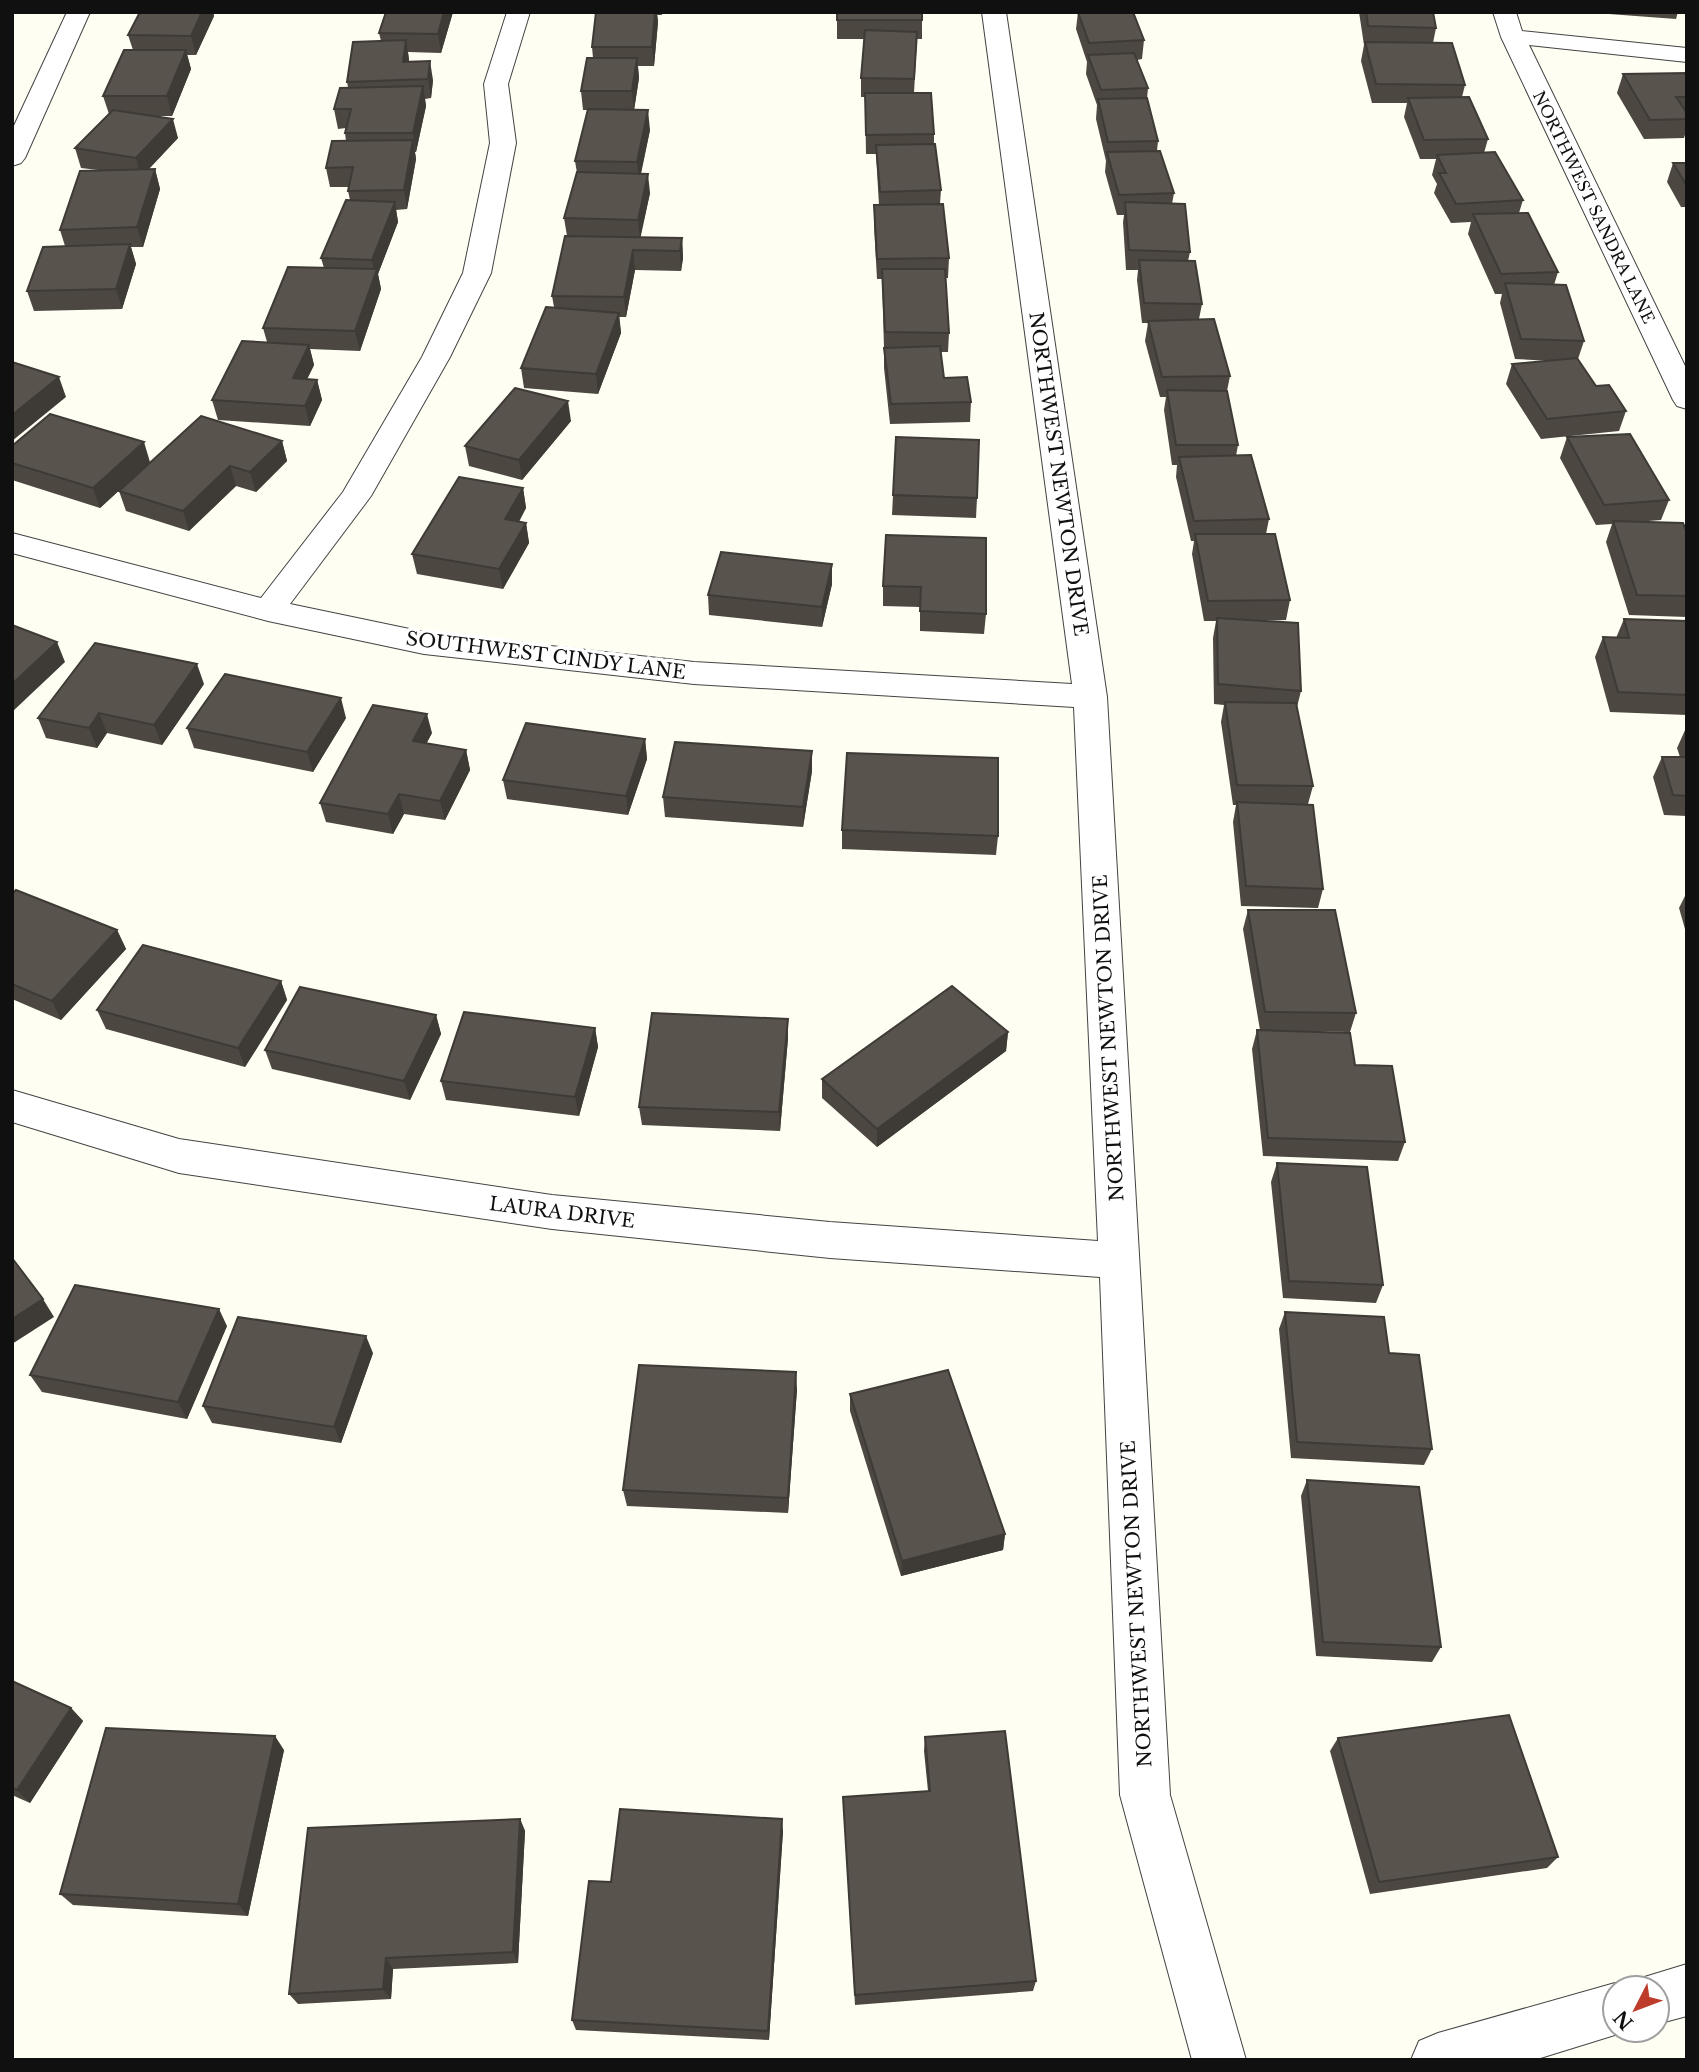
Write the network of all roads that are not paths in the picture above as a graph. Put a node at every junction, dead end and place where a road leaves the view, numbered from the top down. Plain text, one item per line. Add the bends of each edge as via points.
1 (79, 12) edge
2 (519, 12) edge
3 (994, 12) edge
4 (1504, 12) edge
5 (1513, 37) junction
6 (1687, 55) edge
7 (12, 158) edge
8 (1687, 400) edge
9 (12, 543) edge
10 (268, 610) junction
11 (1090, 697) junction
12 (12, 1106) edge
13 (1120, 1259) junction
14 (1601, 2014) edge
15 (1219, 2060) edge
16 (1438, 2060) edge

1 - 7 street
2 - 10 street via 496,84 503,143 477,273 436,357 356,496
3 - 11 street, NORTHWEST NEWTON DRIVE
4 - 5 street, NORTHWEST SANDRA LANE
5 - 6 street
5 - 8 street, NORTHWEST SANDRA LANE
9 - 10 street, SOUTHWEST CINDY LANE
10 - 11 street, SOUTHWEST CINDY LANE via 424,643 694,673
11 - 13 street, NORTHWEST NEWTON DRIVE
12 - 13 street, LAURA DRIVE via 179,1156 552,1212 830,1240
13 - 15 street, NORTHWEST NEWTON DRIVE via 1145,1795
14 - 16 street

